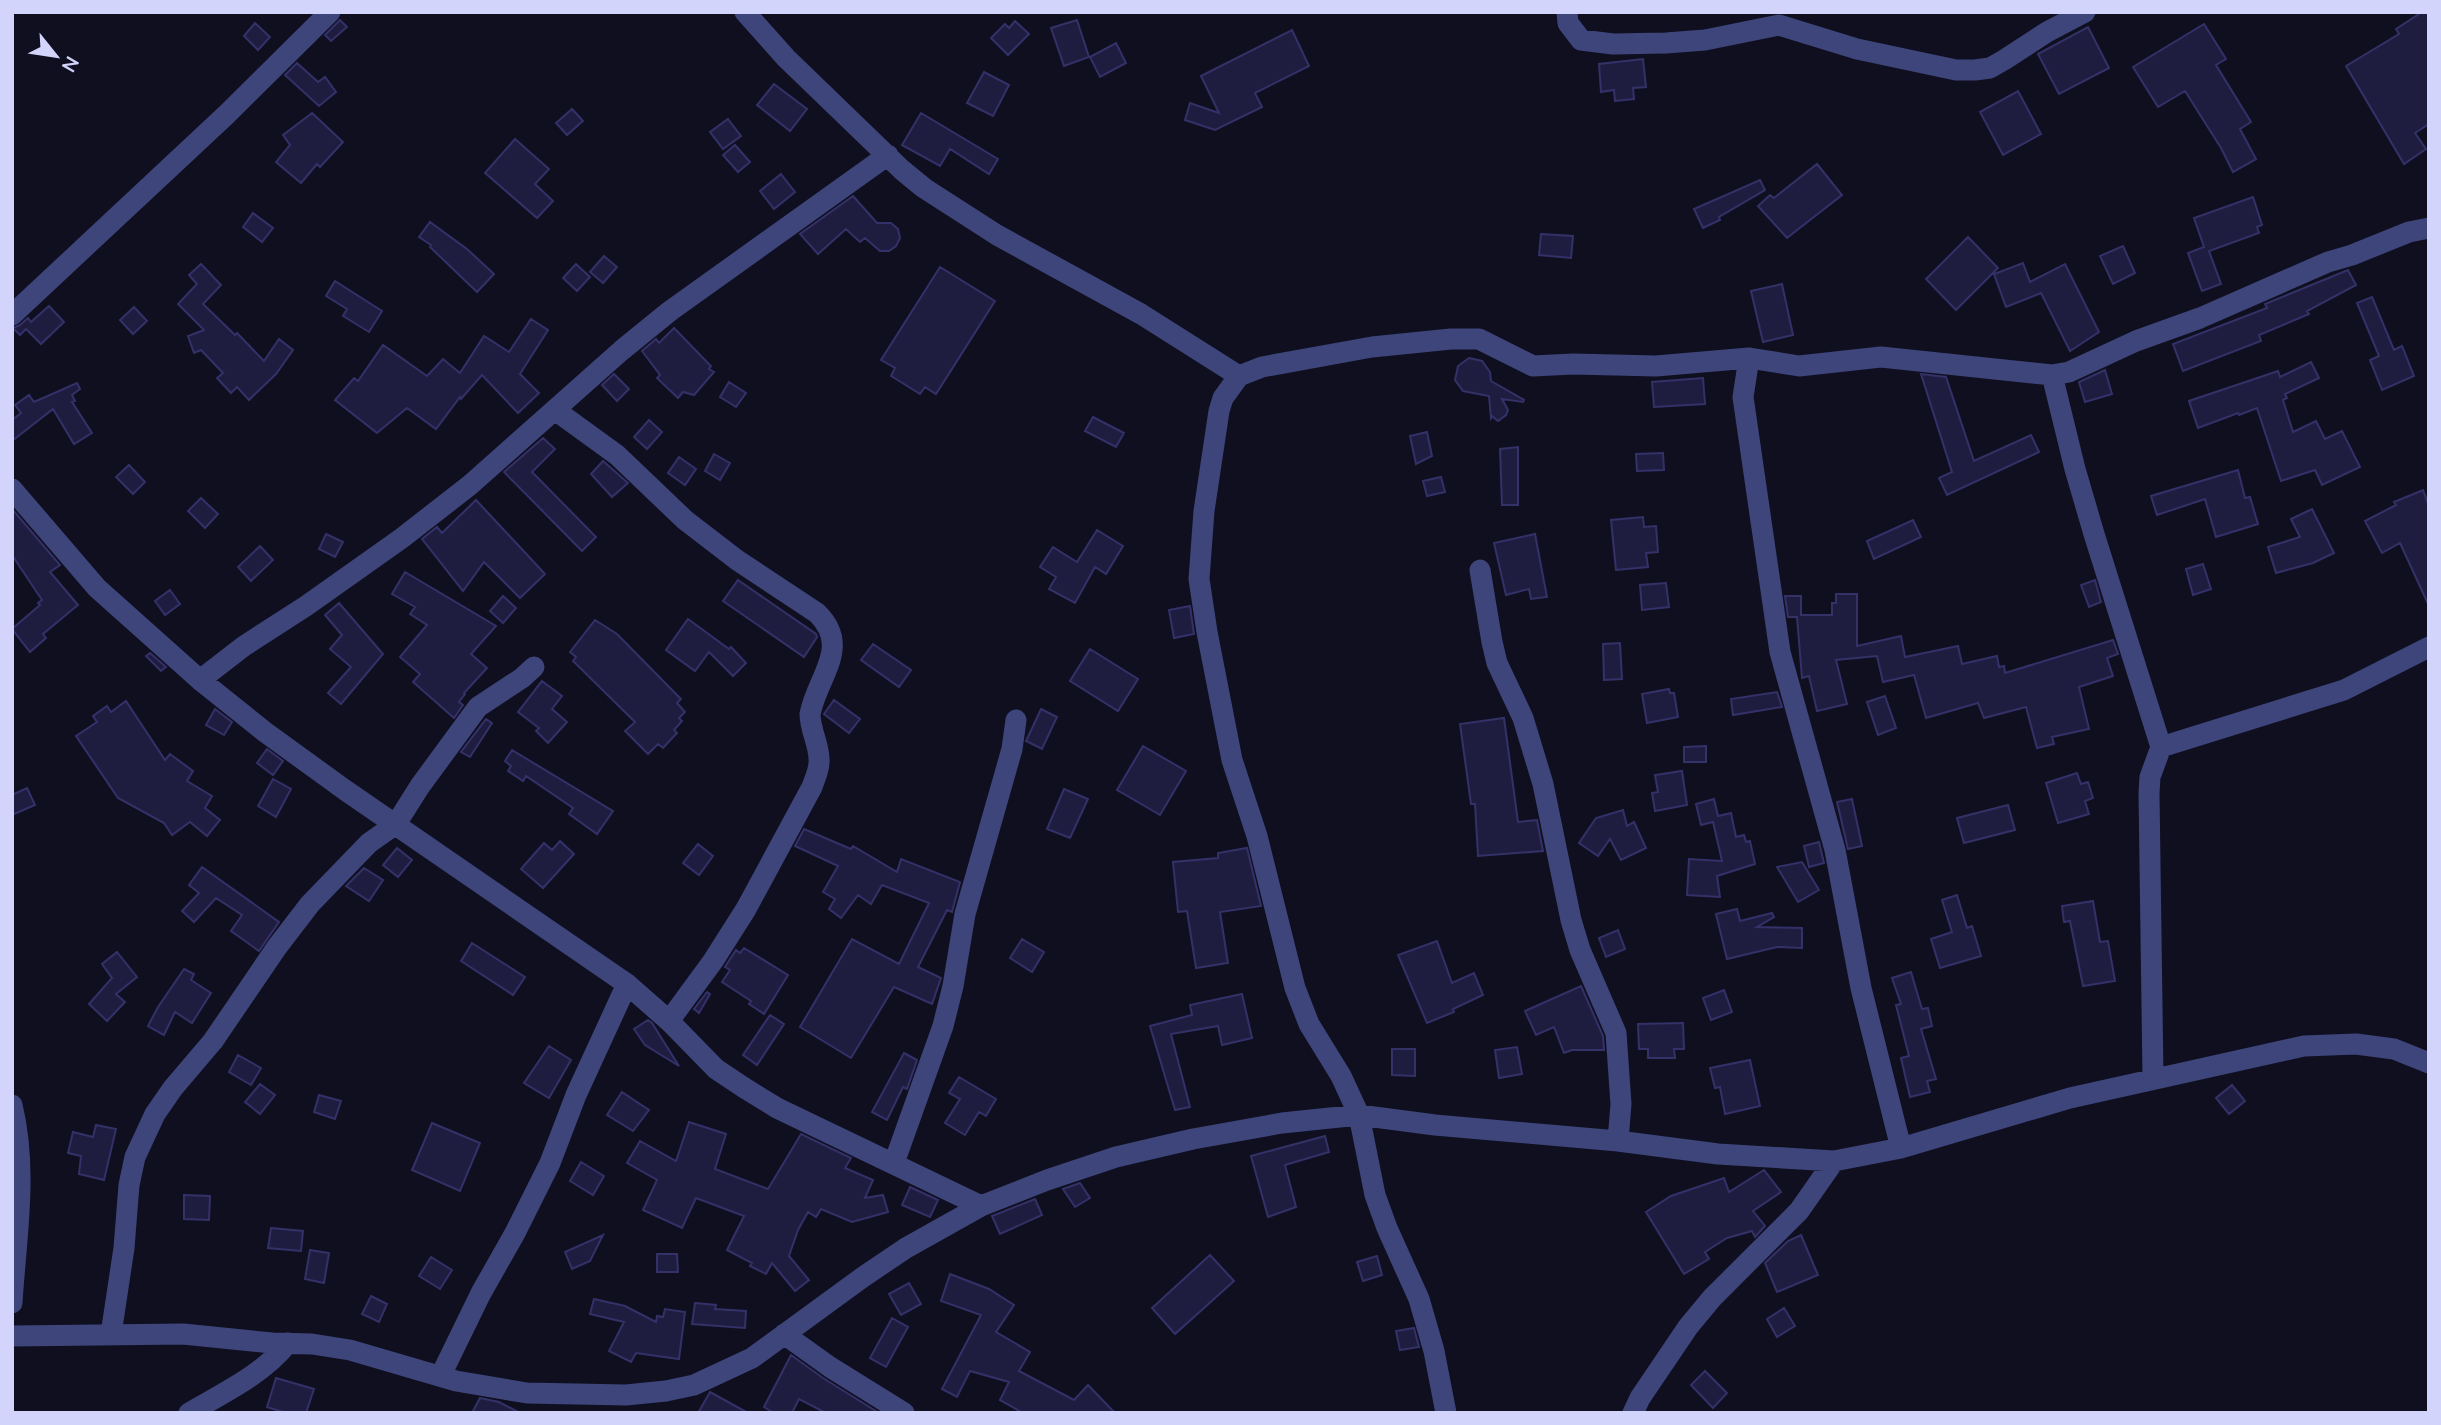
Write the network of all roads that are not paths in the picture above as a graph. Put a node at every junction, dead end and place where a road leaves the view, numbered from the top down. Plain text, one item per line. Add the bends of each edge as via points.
1 (330, 12) edge
2 (774, 12) edge
3 (1567, 12) edge
4 (2085, 12) edge
5 (1782, 18) edge
6 (751, 19) edge
7 (888, 155) junction
8 (2429, 228) edge
9 (12, 315) edge
10 (1749, 358) junction
11 (2052, 375) junction
12 (1239, 376) junction
13 (555, 410) junction
14 (12, 489) edge
15 (1480, 570) dead end
16 (2429, 648) edge
17 (534, 667) dead end
18 (200, 680) junction
19 (1017, 720) dead end
20 (2161, 747) junction
21 (396, 824) junction
22 (627, 984) junction
23 (669, 1021) junction
24 (2429, 1063) edge
25 (2153, 1078) junction
26 (12, 1105) edge
27 (1359, 1115) junction
28 (1618, 1141) junction
29 (1901, 1148) junction
30 (1834, 1161) junction
31 (894, 1164) junction
32 (982, 1206) junction
33 (12, 1303) edge
34 (111, 1334) junction
35 (785, 1335) junction
36 (12, 1336) edge
37 (288, 1343) junction
38 (441, 1375) junction
39 (189, 1413) edge
40 (904, 1413) edge
41 (1446, 1413) edge
42 (1633, 1413) edge

1 - 9 street
2 - 6 street
3 - 5 street via 1581,40 1613,44 1705,40
4 - 5 street via 1990,68 1975,70 1857,48
6 - 7 street
7 - 12 street via 956,210 1141,314
7 - 13 street via 670,311
8 - 11 street via 2328,261 2200,318
10 - 11 street via 1799,366 1905,357
10 - 12 street via 1656,366 1533,366 1479,339 1451,339 1339,352
10 - 29 street via 1743,397 1780,652 1835,850 1861,988
11 - 20 street via 2090,521
12 - 27 street via 1219,411 1204,511 1199,579 1207,632 1233,760 1295,988 1309,1024
13 - 18 street via 402,538
13 - 23 street via 617,456 685,520 817,613 828,623 833,637 833,650 810,714 820,758 812,787 746,909
14 - 18 street via 107,597
15 - 28 street via 1497,663 1523,718 1543,784 1571,920 1616,1033 1621,1104
16 - 20 street via 2344,690
17 - 21 street via 478,707
18 - 21 street
19 - 31 street via 965,914 943,1026
20 - 25 street via 2149,793
21 - 22 street
21 - 34 street via 369,843 310,904 155,1114 135,1157 129,1185
22 - 23 street
22 - 38 street via 550,1163
23 - 31 street via 716,1069 743,1087
24 - 25 street via 2394,1049 2329,1045
25 - 29 street
26 - 33 street via 22,1182
27 - 28 street
27 - 32 street via 1282,1123 1116,1157
27 - 41 street via 1376,1195 1419,1299 1434,1350
28 - 30 street via 1718,1154
29 - 30 street
30 - 42 street via 1799,1210 1688,1327
31 - 32 street
32 - 35 street via 873,1270
34 - 36 street
34 - 37 street via 183,1334
35 - 38 street via 727,1371 666,1391 527,1393
35 - 40 street
37 - 38 street via 330,1346
37 - 39 street via 252,1377

